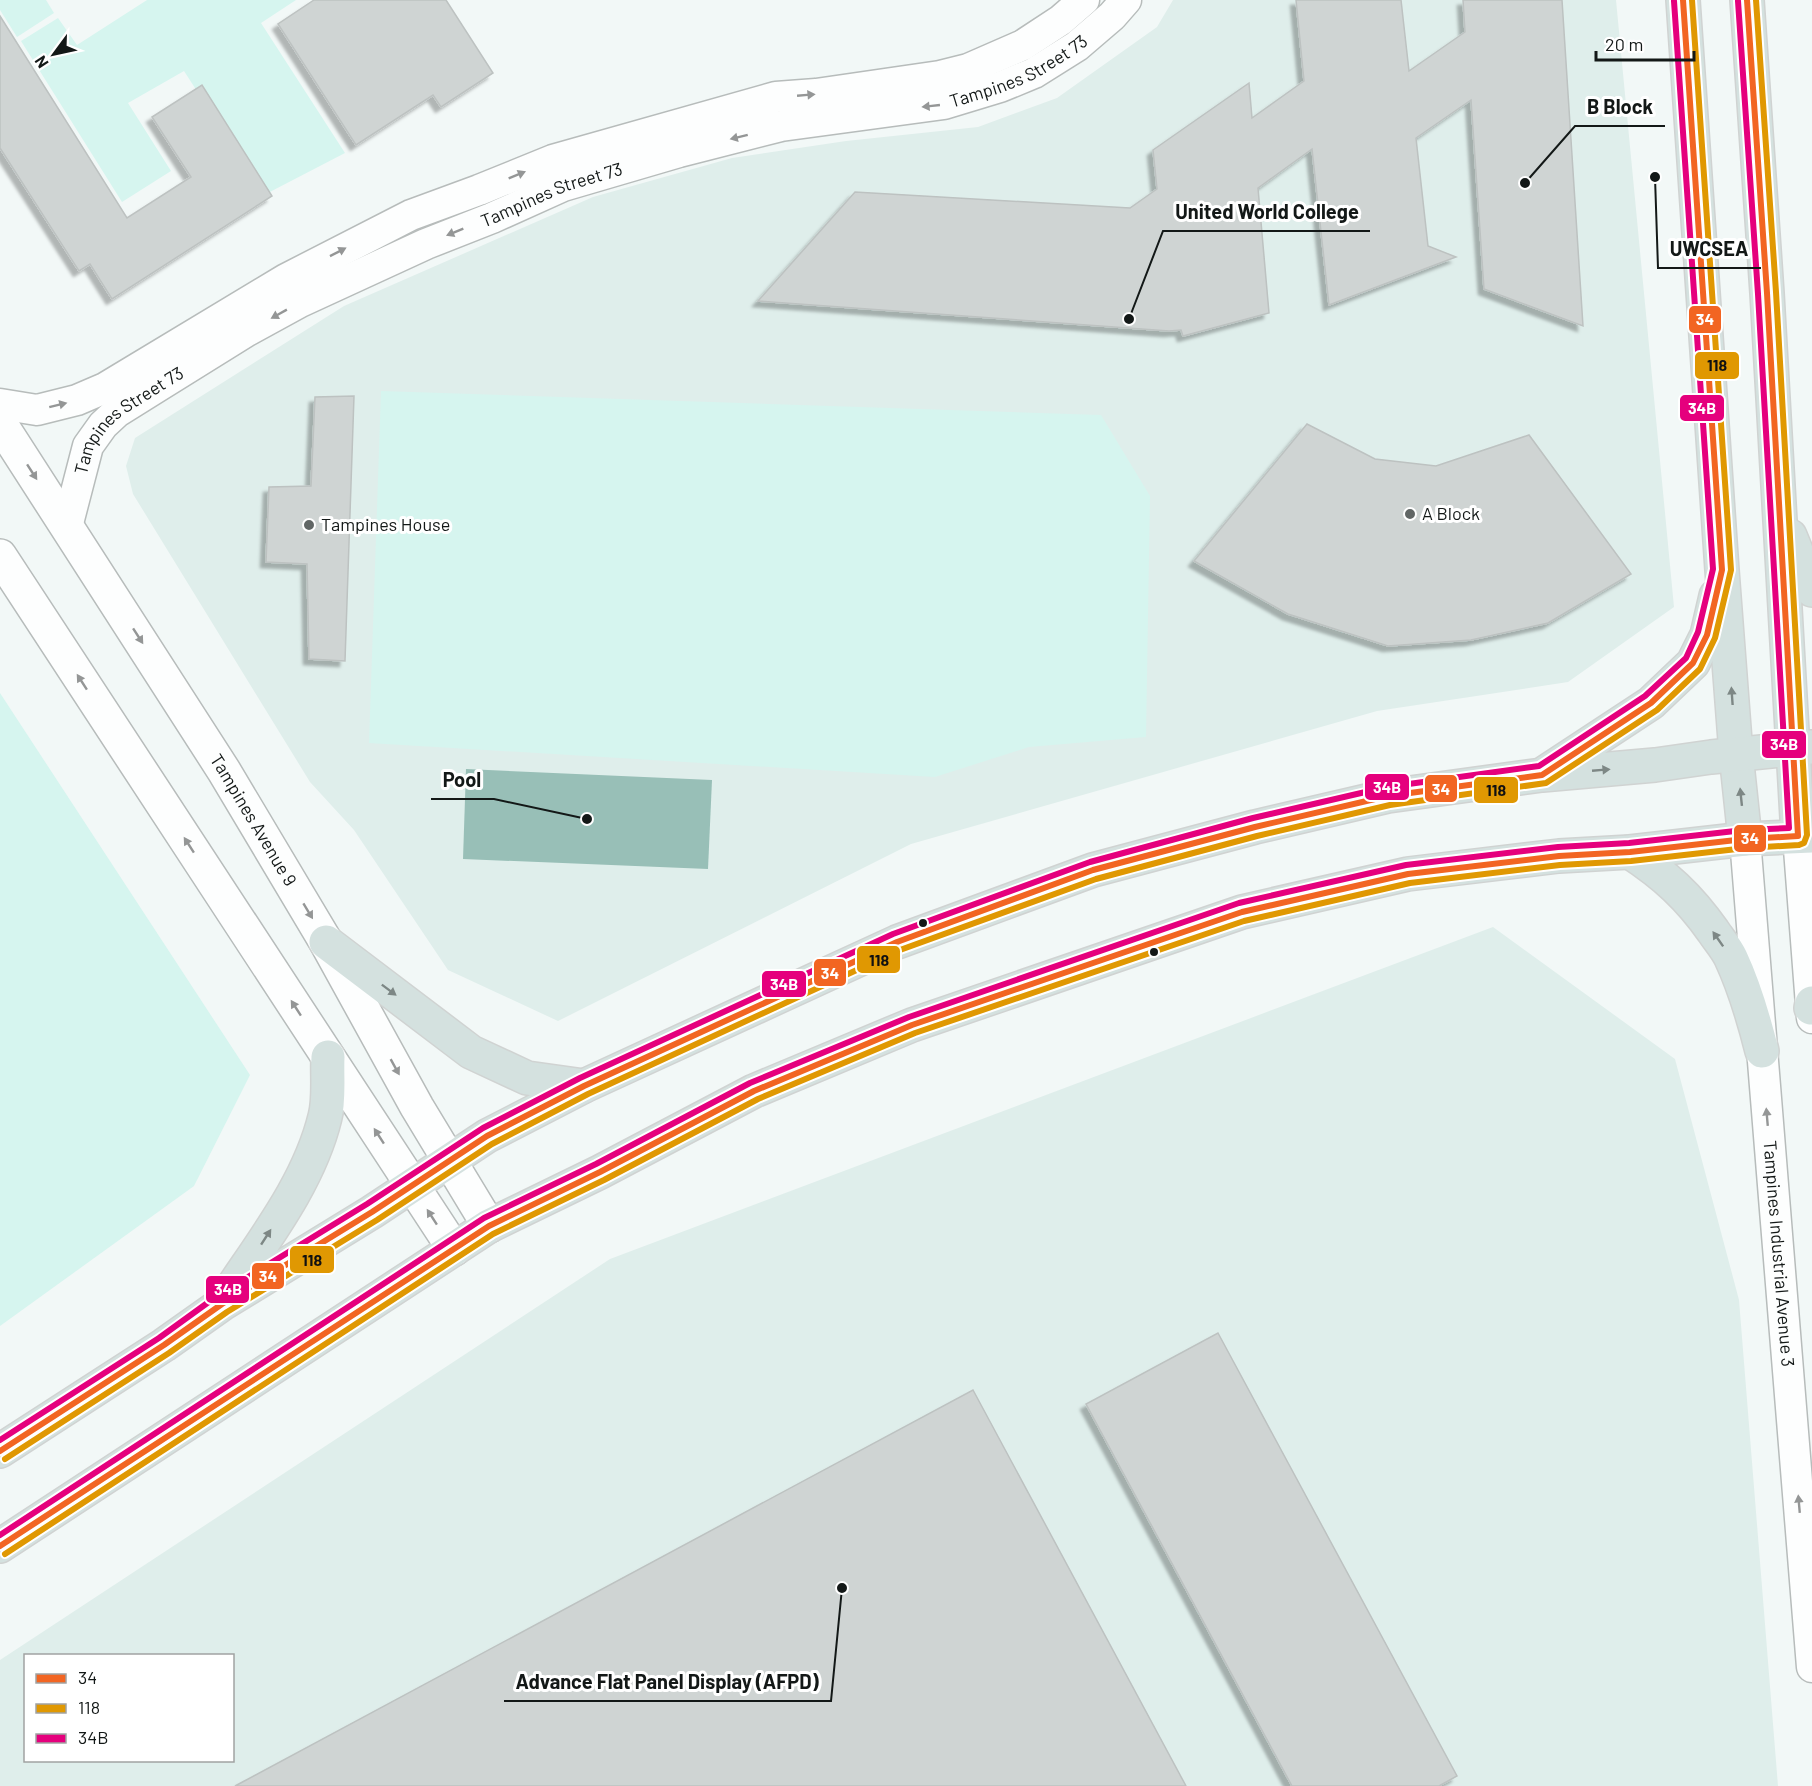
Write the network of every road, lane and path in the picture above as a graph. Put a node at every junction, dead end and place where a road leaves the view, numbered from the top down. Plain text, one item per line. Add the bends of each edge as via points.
1 (1084, 0) edge
2 (1126, 0) edge
3 (1683, 0) edge
4 (1747, 0) edge
5 (0, 404) edge
6 (0, 423) edge
7 (1779, 509) junction
8 (67, 527) junction
9 (0, 555) edge
10 (1722, 570) junction
11 (1812, 590) edge
12 (1802, 748) edge
13 (1736, 754) junction
14 (1542, 775) junction
15 (1805, 836) edge
16 (1745, 839) junction
17 (1630, 852) junction
18 (326, 942) junction
19 (1812, 1003) edge
20 (1811, 1008) edge
21 (1812, 1018) edge
22 (1762, 1051) junction
23 (328, 1057) junction
24 (584, 1086) junction
25 (450, 1161) junction
26 (411, 1185) junction
27 (489, 1226) junction
28 (454, 1249) junction
29 (222, 1304) junction
30 (0, 1451) edge
31 (0, 1546) edge
32 (1812, 1666) edge

5 -> 1 street, Tampines Street 73 via 37,410 105,388 286,279 411,214 553,160 776,98 968,69 1023,45
2 -> 8 street, Tampines Street 73 via 1077,46 1034,73 1000,87 944,104 781,126 563,186 300,302 157,387 103,425 88,446
3 - 10 main road
4 - 7 main road
6 -> 8 main road, Tampines Avenue 9
7 - 11 main road
7 - 12 main road via 1791,688
8 -> 18 main road, Tampines Avenue 9 via 224,771
23 -> 9 main road
13 -> 10 main road
10 - 14 main road via 1707,635 1693,663 1651,703
12 - 13 main road
12 - 15 main road
14 -> 13 main road
16 -> 13 main road
14 - 24 main road via 1388,796 1093,870 897,942
15 - 16 main road
15 - 20 street
16 - 17 main road
16 - 22 street, Tampines Industrial Avenue 3
22 -> 17 main road via 1750,1004 1730,956 1680,890
17 - 27 main road via 1559,856 1408,874 1242,912 912,1025 754,1091
18 -> 24 main road via 471,1052 527,1078
18 -> 25 main road, Tampines Avenue 9
19 - 20 main road
20 - 21 street
32 -> 22 street, Tampines Industrial Avenue 3
26 -> 23 main road
29 -> 23 main road via 285,1207 314,1152 326,1114
24 - 25 main road via 487,1136
25 - 26 main road
25 - 27 main road, Tampines Avenue 9
28 -> 26 main road
26 - 29 main road
27 - 28 main road
28 - 31 main road
29 - 30 main road

